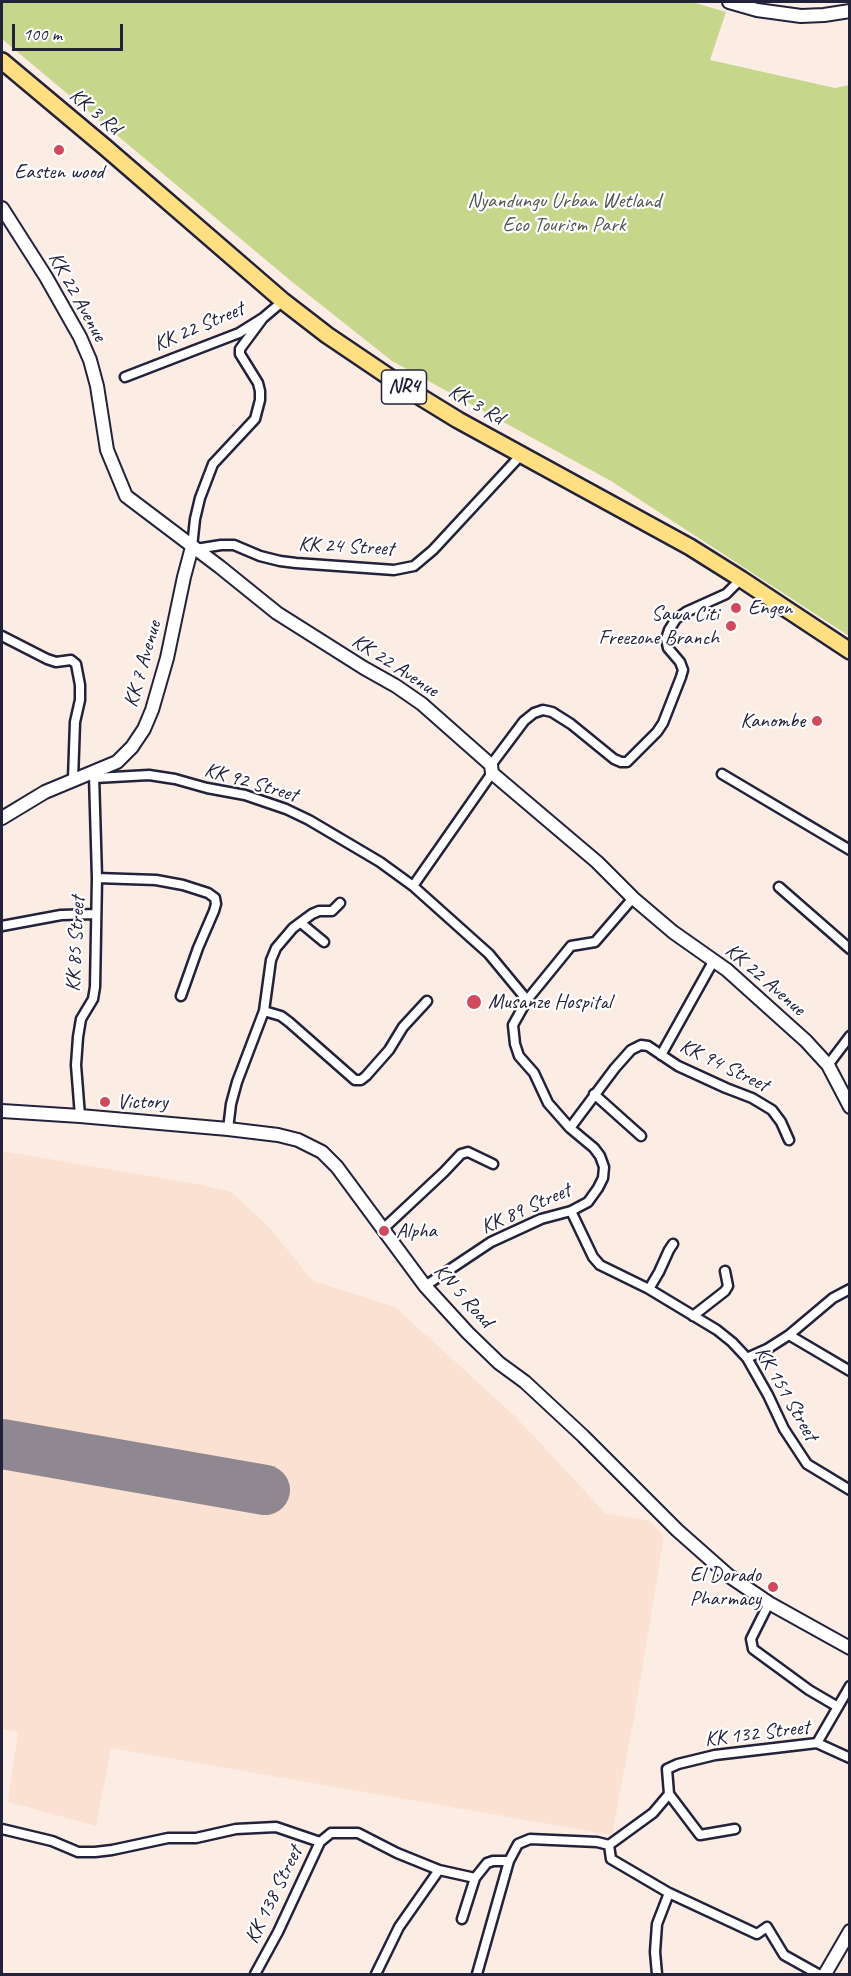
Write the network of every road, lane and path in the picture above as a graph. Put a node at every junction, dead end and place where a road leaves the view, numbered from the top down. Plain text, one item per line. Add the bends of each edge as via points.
1 (729, 2) edge
2 (849, 11) edge
3 (2, 61) edge
4 (2, 208) edge
5 (282, 301) junction
6 (262, 318) junction
7 (125, 377) dead end
8 (521, 455) junction
9 (194, 548) junction
10 (741, 579) junction
11 (2, 636) edge
12 (849, 651) edge
13 (492, 769) junction
14 (722, 774) dead end
15 (94, 775) junction
16 (73, 779) junction
17 (2, 818) edge
18 (849, 850) edge
19 (97, 878) junction
20 (413, 886) junction
21 (779, 887) dead end
22 (633, 898) junction
23 (340, 903) dead end
24 (96, 914) junction
25 (301, 923) junction
26 (2, 926) edge
27 (324, 942) dead end
28 (849, 949) edge
29 (714, 960) junction
30 (181, 996) dead end
31 (527, 1000) junction
32 (427, 1001) dead end
33 (264, 1011) junction
34 (849, 1036) edge
35 (661, 1055) junction
36 (828, 1065) junction
37 (594, 1094) junction
38 (849, 1107) edge
39 (2, 1111) edge
40 (80, 1116) junction
41 (570, 1128) junction
42 (228, 1129) junction
43 (641, 1136) dead end
44 (789, 1140) dead end
45 (493, 1164) dead end
46 (571, 1211) junction
47 (382, 1230) junction
48 (673, 1244) dead end
49 (725, 1271) dead end
50 (425, 1286) junction
51 (649, 1289) junction
52 (849, 1289) edge
53 (693, 1316) junction
54 (789, 1335) junction
55 (747, 1358) junction
56 (849, 1371) edge
57 (849, 1490) edge
58 (769, 1603) junction
59 (849, 1648) edge
60 (849, 1686) edge
61 (838, 1707) junction
62 (817, 1743) junction
63 (849, 1758) edge
64 (669, 1794) junction
65 (2, 1829) edge
66 (735, 1829) dead end
67 (320, 1842) junction
68 (609, 1845) junction
69 (509, 1861) junction
70 (439, 1870) junction
71 (475, 1878) junction
72 (669, 1893) junction
73 (462, 1919) dead end
74 (849, 1931) edge
75 (255, 1974) edge
76 (376, 1974) edge
77 (477, 1974) edge
78 (657, 1974) edge
79 (818, 1974) edge
80 (825, 1974) edge

1 - 2 street via 801,16
3 - 5 highway, KK 3 Rd / NR4
4 - 9 street, KK 22 Avenue via 51,286 90,360 108,450 126,496
5 - 6 street, KK 22 Street
5 - 8 highway, KK 3 Rd / NR4 via 401,385
6 - 7 street, KK 22 Street via 239,333
6 - 9 street via 240,349 260,391 255,419 213,464 195,519
8 - 9 street, KK 24 Street via 434,550 414,566 394,570 296,563 270,559 234,545
8 - 10 highway, KK 3 Rd / NR4
9 - 13 street, KK 22 Avenue via 277,613 422,704
9 - 15 street, KK 7 Avenue via 153,710 132,747 117,762
10 - 12 highway, KK 3 Rd / NR4
10 - 13 street via 726,594 686,612 669,630 668,648 680,662 681,677 663,723 627,762 614,759 571,724 543,710 524,721
11 - 16 street via 47,659 71,660 76,664 80,700 75,722
13 - 20 street
13 - 22 street, KK 22 Avenue
14 - 18 street
15 - 16 street, KK 7 Avenue
15 - 19 street, KK 85 Street
15 - 20 street, KK 92 Street via 149,775 276,805 309,820
16 - 17 street, KK 7 Avenue
19 - 24 street, KK 85 Street
19 - 30 street via 156,880 183,885 215,898 214,911
20 - 31 street, KK 92 Street via 489,954
21 - 28 street
22 - 29 street, KK 22 Avenue
22 - 31 street via 596,942 571,946
23 - 25 street via 332,911 319,911
24 - 26 street via 61,915
24 - 40 street, KK 85 Street via 95,987 78,1037
25 - 27 street
25 - 33 street via 276,948
29 - 35 street, KK 94 Street
29 - 36 street, KK 22 Avenue
31 - 41 street, KK 89 Street via 513,1025 519,1056 534,1073 548,1103
32 - 33 street via 361,1080 355,1080 281,1016
33 - 42 street via 237,1082
34 - 36 street
35 - 37 street, KK 94 Street via 648,1046 636,1046
35 - 44 street, KK 94 Street via 772,1110
36 - 38 street, KK 22 Avenue
37 - 41 street, KK 94 Street
37 - 43 street
39 - 40 street, KN 5 Road
40 - 42 street, KN 5 Road
41 - 46 street, KK 89 Street via 594,1148 604,1167 603,1178 588,1202
42 - 47 street, KN 5 Road via 278,1135 322,1152
45 - 47 street via 468,1152 460,1154
46 - 50 street, KK 89 Street via 542,1219 491,1242
46 - 51 street, KK 151 Street via 600,1265
47 - 50 street, KN 5 Road
48 - 51 street
49 - 53 street via 725,1291
50 - 58 street, KN 5 Road via 491,1355 583,1436 698,1548 729,1576
51 - 53 street, KK 151 Street
52 - 54 street
53 - 55 street, KK 151 Street via 717,1330
54 - 55 street
54 - 56 street
55 - 57 street, KK 151 Street via 807,1464
58 - 59 street, KN 5 Road
58 - 61 street via 751,1639 753,1649
60 - 61 street
61 - 62 street
62 - 63 street, KK 132 Street
62 - 64 street, KK 132 Street via 715,1755 678,1764 667,1768
64 - 66 street via 700,1835
64 - 68 street via 653,1813
65 - 67 street via 78,1852 104,1851 168,1838 196,1838 236,1829 276,1827
67 - 70 street, KK 138 Street via 331,1833 357,1833
67 - 75 street, KK 138 Street
68 - 69 street via 530,1839 518,1844
68 - 72 street via 611,1859
69 - 71 street via 487,1863
69 - 77 street
70 - 71 street, KK 138 Street
70 - 76 street via 399,1927
71 - 73 street
72 - 78 street via 657,1924
72 - 79 street via 757,1934 767,1927 784,1955
74 - 80 street

